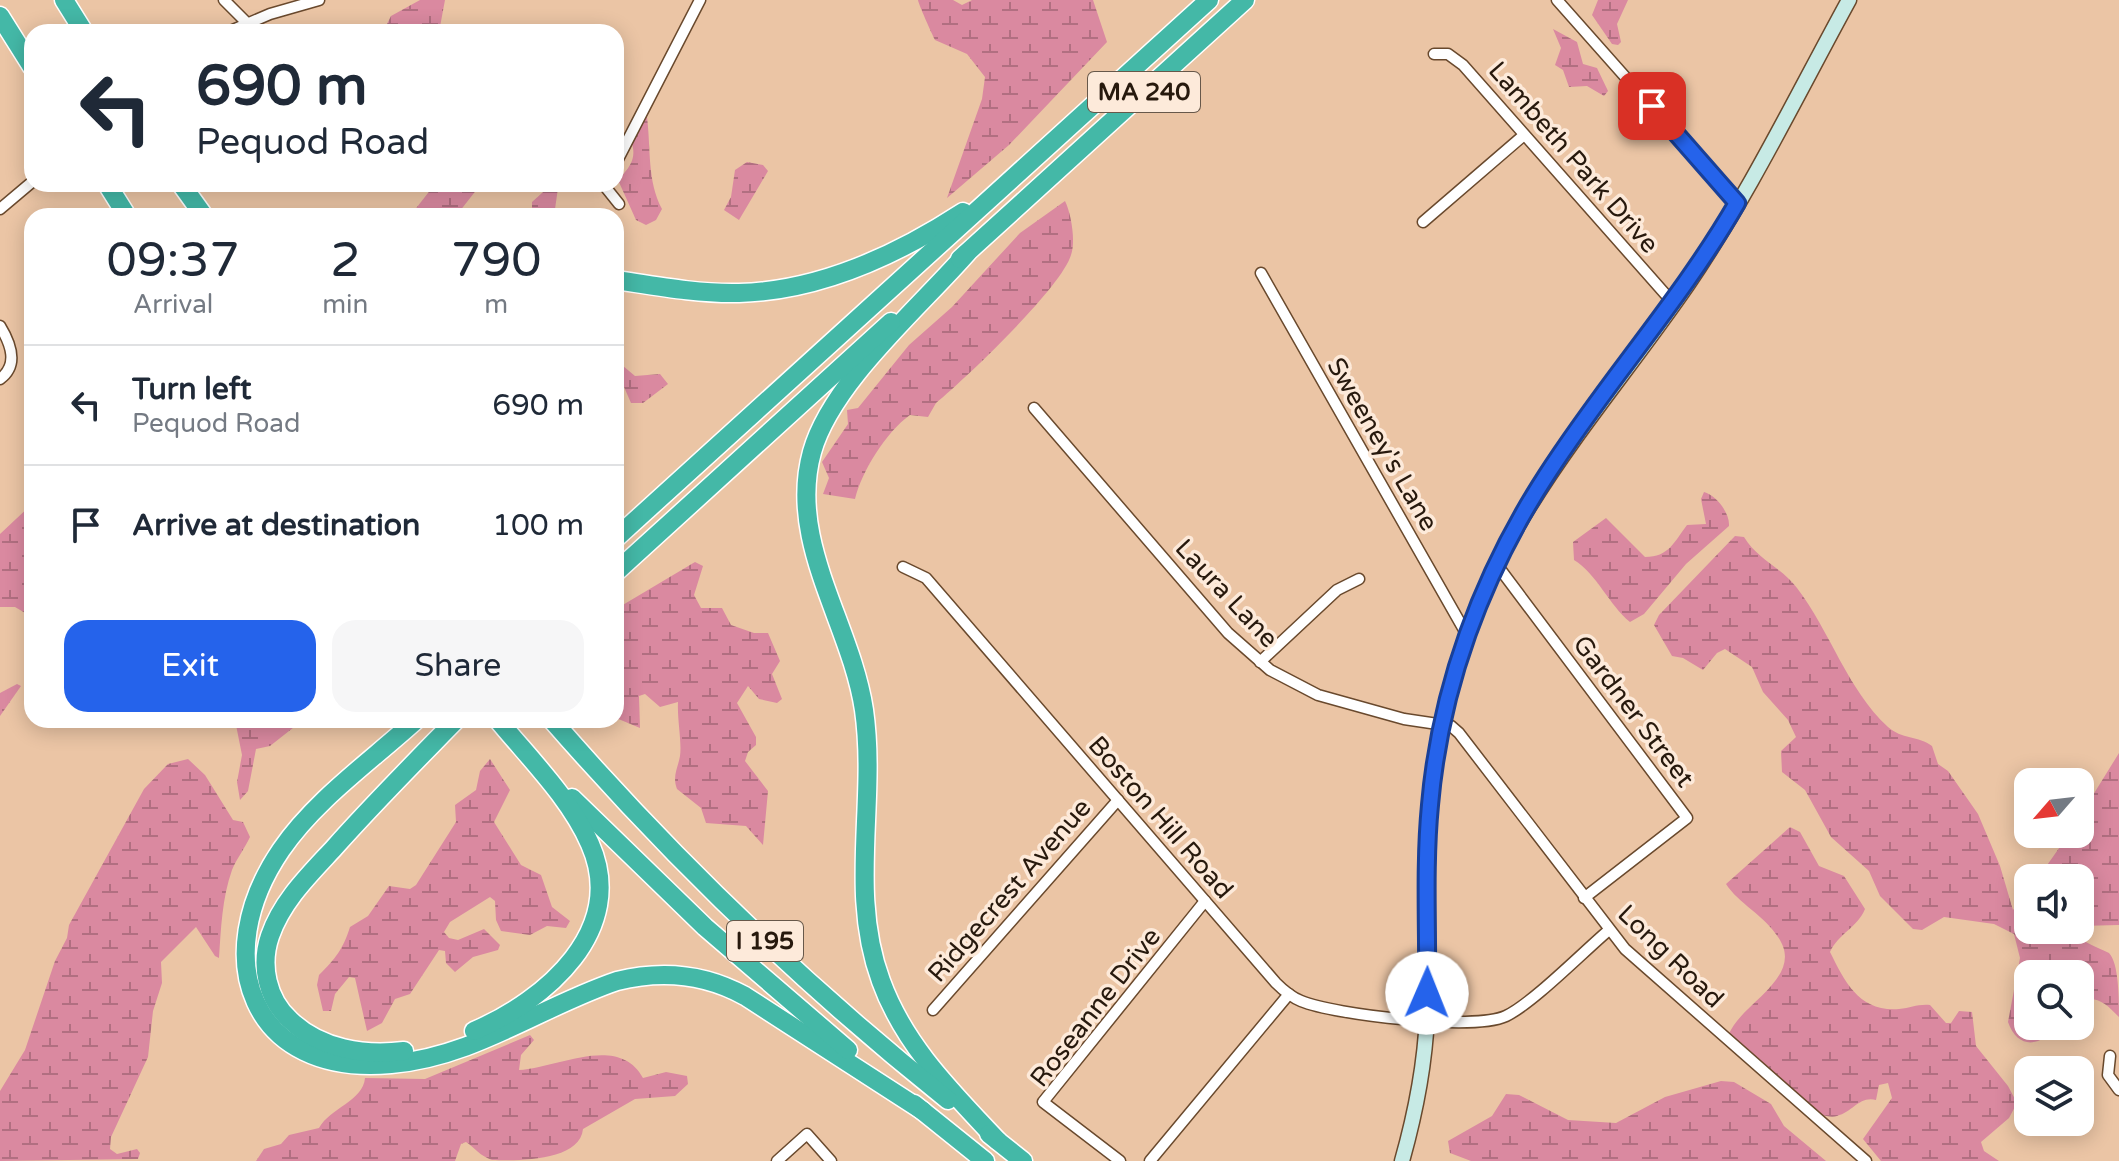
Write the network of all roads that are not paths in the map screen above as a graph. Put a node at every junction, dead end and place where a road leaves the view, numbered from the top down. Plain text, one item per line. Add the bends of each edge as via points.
1 (64, 0) edge
2 (224, 0) edge
3 (319, 0) edge
4 (700, 0) edge
5 (1209, 0) edge
6 (1245, 0) edge
7 (1557, 0) edge
8 (1849, 0) edge
9 (0, 16) edge
10 (247, 23) joint
11 (79, 24) edge
12 (24, 54) edge
13 (1434, 54) dead end
14 (1524, 135) junction
15 (624, 147) edge
16 (1011, 179) junction
17 (24, 189) edge
18 (610, 192) edge
19 (1737, 203) junction
20 (619, 204) dead end
21 (0, 209) edge
22 (1423, 222) dead end
23 (967, 253) junction
24 (1261, 273) dead end
25 (624, 281) edge
26 (1674, 304) junction
27 (0, 326) edge
28 (0, 379) edge
29 (1034, 408) dead end
30 (624, 531) edge
31 (624, 565) edge
32 (1497, 565) junction
33 (903, 567) dead end
34 (1359, 579) dead end
35 (1467, 635) junction
36 (1260, 662) junction
37 (1441, 723) junction
38 (407, 728) edge
39 (448, 728) edge
40 (504, 728) edge
41 (506, 728) edge
42 (559, 728) edge
43 (1118, 800) junction
44 (1584, 898) junction
45 (1205, 901) junction
46 (1609, 930) junction
47 (1289, 994) junction
48 (933, 1010) dead end
49 (1427, 1019) junction
50 (2110, 1056) dead end
51 (2119, 1090) edge
52 (923, 1111) junction
53 (998, 1141) junction
54 (1854, 1157) edge
55 (777, 1161) edge
56 (831, 1161) edge
57 (985, 1161) edge
58 (1023, 1161) edge
59 (1120, 1161) edge
60 (1150, 1161) edge
61 (1402, 1161) edge
62 (1866, 1161) edge

1 - 11 highway
2 - 10 street
3 - 10 street
4 - 15 street
5 - 16 highway, MA 240
6 - 23 highway, MA 240
7 - 19 street
8 - 19 main road
9 - 12 highway
13 - 14 street, Lambeth Park Drive via 1458,60
14 - 22 street
14 - 26 street, Lambeth Park Drive
16 - 25 highway via 906,246 813,281 739,293
16 - 30 highway
17 - 21 street
18 - 20 street
19 - 26 main road
23 - 31 highway
23 - 53 highway via 837,400 813,449 805,503 813,547 864,710 864,906 874,961 888,999 918,1051
24 - 35 street, Sweeney's Lane
26 - 32 main road via 1547,474
27 - 28 street via 12,360
29 - 36 street, Laura Lane via 1228,633
32 - 35 main road
32 - 44 street, Gardner Street via 1687,818
33 - 43 street, Boston Hill Road via 926,578
34 - 36 street via 1337,590
35 - 37 main road
36 - 37 street, Laura Lane via 1318,695 1404,719
37 - 44 street, Long Road via 1459,733
37 - 49 main road via 1429,818
38 - 52 highway via 302,824 262,884 250,923 248,975 258,1008 285,1041 331,1062 374,1066 414,1061 472,1045 617,981 682,976 745,996
39 - 40 highway via 302,883 271,933 265,965 272,996 291,1022 321,1041 383,1053 461,1036 504,1017 541,992 589,936 600,885 591,846
41 - 52 highway, I 195 via 713,935
42 - 53 highway, I 195 via 775,951
43 - 45 street, Boston Hill Road
43 - 48 street, Ridgecrest Avenue
44 - 46 street, Long Road
45 - 47 street, Boston Hill Road
45 - 59 street, Roseanne Drive via 1043,1102
46 - 49 street, Boston Hill Road via 1504,1017
46 - 54 street, Long Road
47 - 49 street, Boston Hill Road via 1342,1011
47 - 60 street
49 - 61 main road
50 - 51 street via 2108,1075
52 - 57 highway, I 195
53 - 58 highway, I 195
54 - 62 street, Long Road
55 - 56 street via 807,1134

